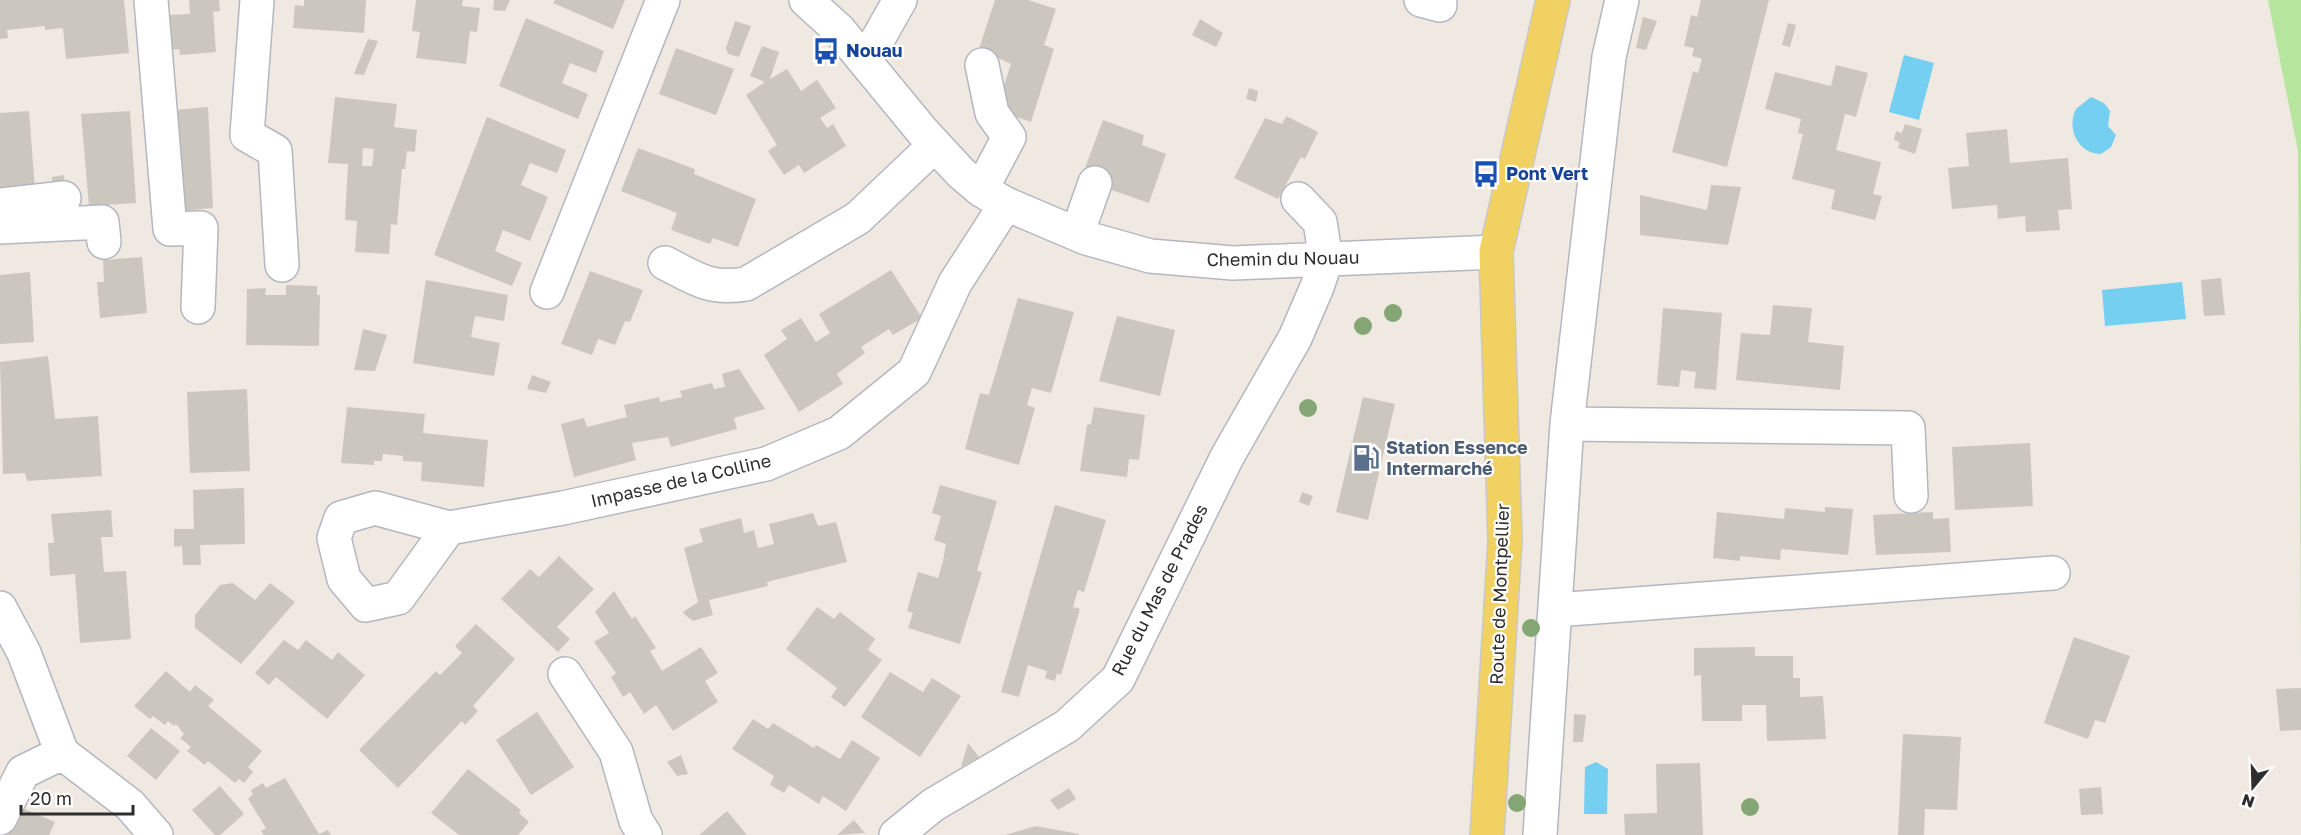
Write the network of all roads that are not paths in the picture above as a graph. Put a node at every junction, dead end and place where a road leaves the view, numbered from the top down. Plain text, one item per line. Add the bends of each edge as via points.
1 (151, 0) edge
2 (257, 0) edge
3 (663, 0) edge
4 (806, 0) edge
5 (900, 0) edge
6 (1553, 0) edge
7 (1622, 0) edge
8 (866, 60) junction
9 (982, 64) dead end
10 (935, 145) junction
11 (1095, 183) dead end
12 (994, 197) junction
13 (64, 198) dead end
14 (1298, 199) dead end
15 (0, 205) edge
16 (0, 227) edge
17 (1077, 234) junction
18 (104, 242) dead end
19 (1496, 252) junction
20 (1326, 260) junction
21 (665, 263) dead end
22 (282, 265) dead end
23 (547, 292) dead end
24 (198, 307) dead end
25 (1567, 424) junction
26 (1911, 496) dead end
27 (448, 528) dead end
28 (2053, 573) dead end
29 (0, 608) edge
30 (1555, 610) junction
31 (565, 674) dead end
32 (62, 753) junction
33 (0, 819) edge
34 (906, 832) edge
35 (156, 835) edge
36 (645, 835) edge
37 (1487, 835) edge
38 (1540, 835) edge

1 - 24 street via 170,229 201,228
2 - 22 street via 247,135 274,151
3 - 23 street
4 - 8 street, Chemin du Nouau
5 - 8 street
6 - 19 main road, Route de Montpellier
7 - 25 street via 1609,57
8 - 10 street, Chemin du Nouau
9 - 12 street, Impasse de la Colline via 992,113 1009,137
10 - 12 street, Chemin du Nouau
10 - 21 street via 858,218 746,284 709,285
11 - 17 street
12 - 17 street, Chemin du Nouau
12 - 27 street, Impasse de la Colline via 914,372 838,433 765,464 563,508
13 - 15 street
14 - 20 street via 1320,222
16 - 18 street via 102,222
17 - 20 street, Chemin du Nouau via 1150,256 1233,263
19 - 20 street, Chemin du Nouau
19 - 37 main road, Route de Montpellier via 1505,541
20 - 34 street, Rue du Mas de Prades via 1295,338 1227,456 1118,679 1067,726 933,805
25 - 26 street via 1908,428
25 - 30 street
28 - 30 street
29 - 32 street via 24,654
30 - 38 street
31 - 36 street via 616,752 636,821
32 - 33 street via 23,772
32 - 35 street via 130,805

